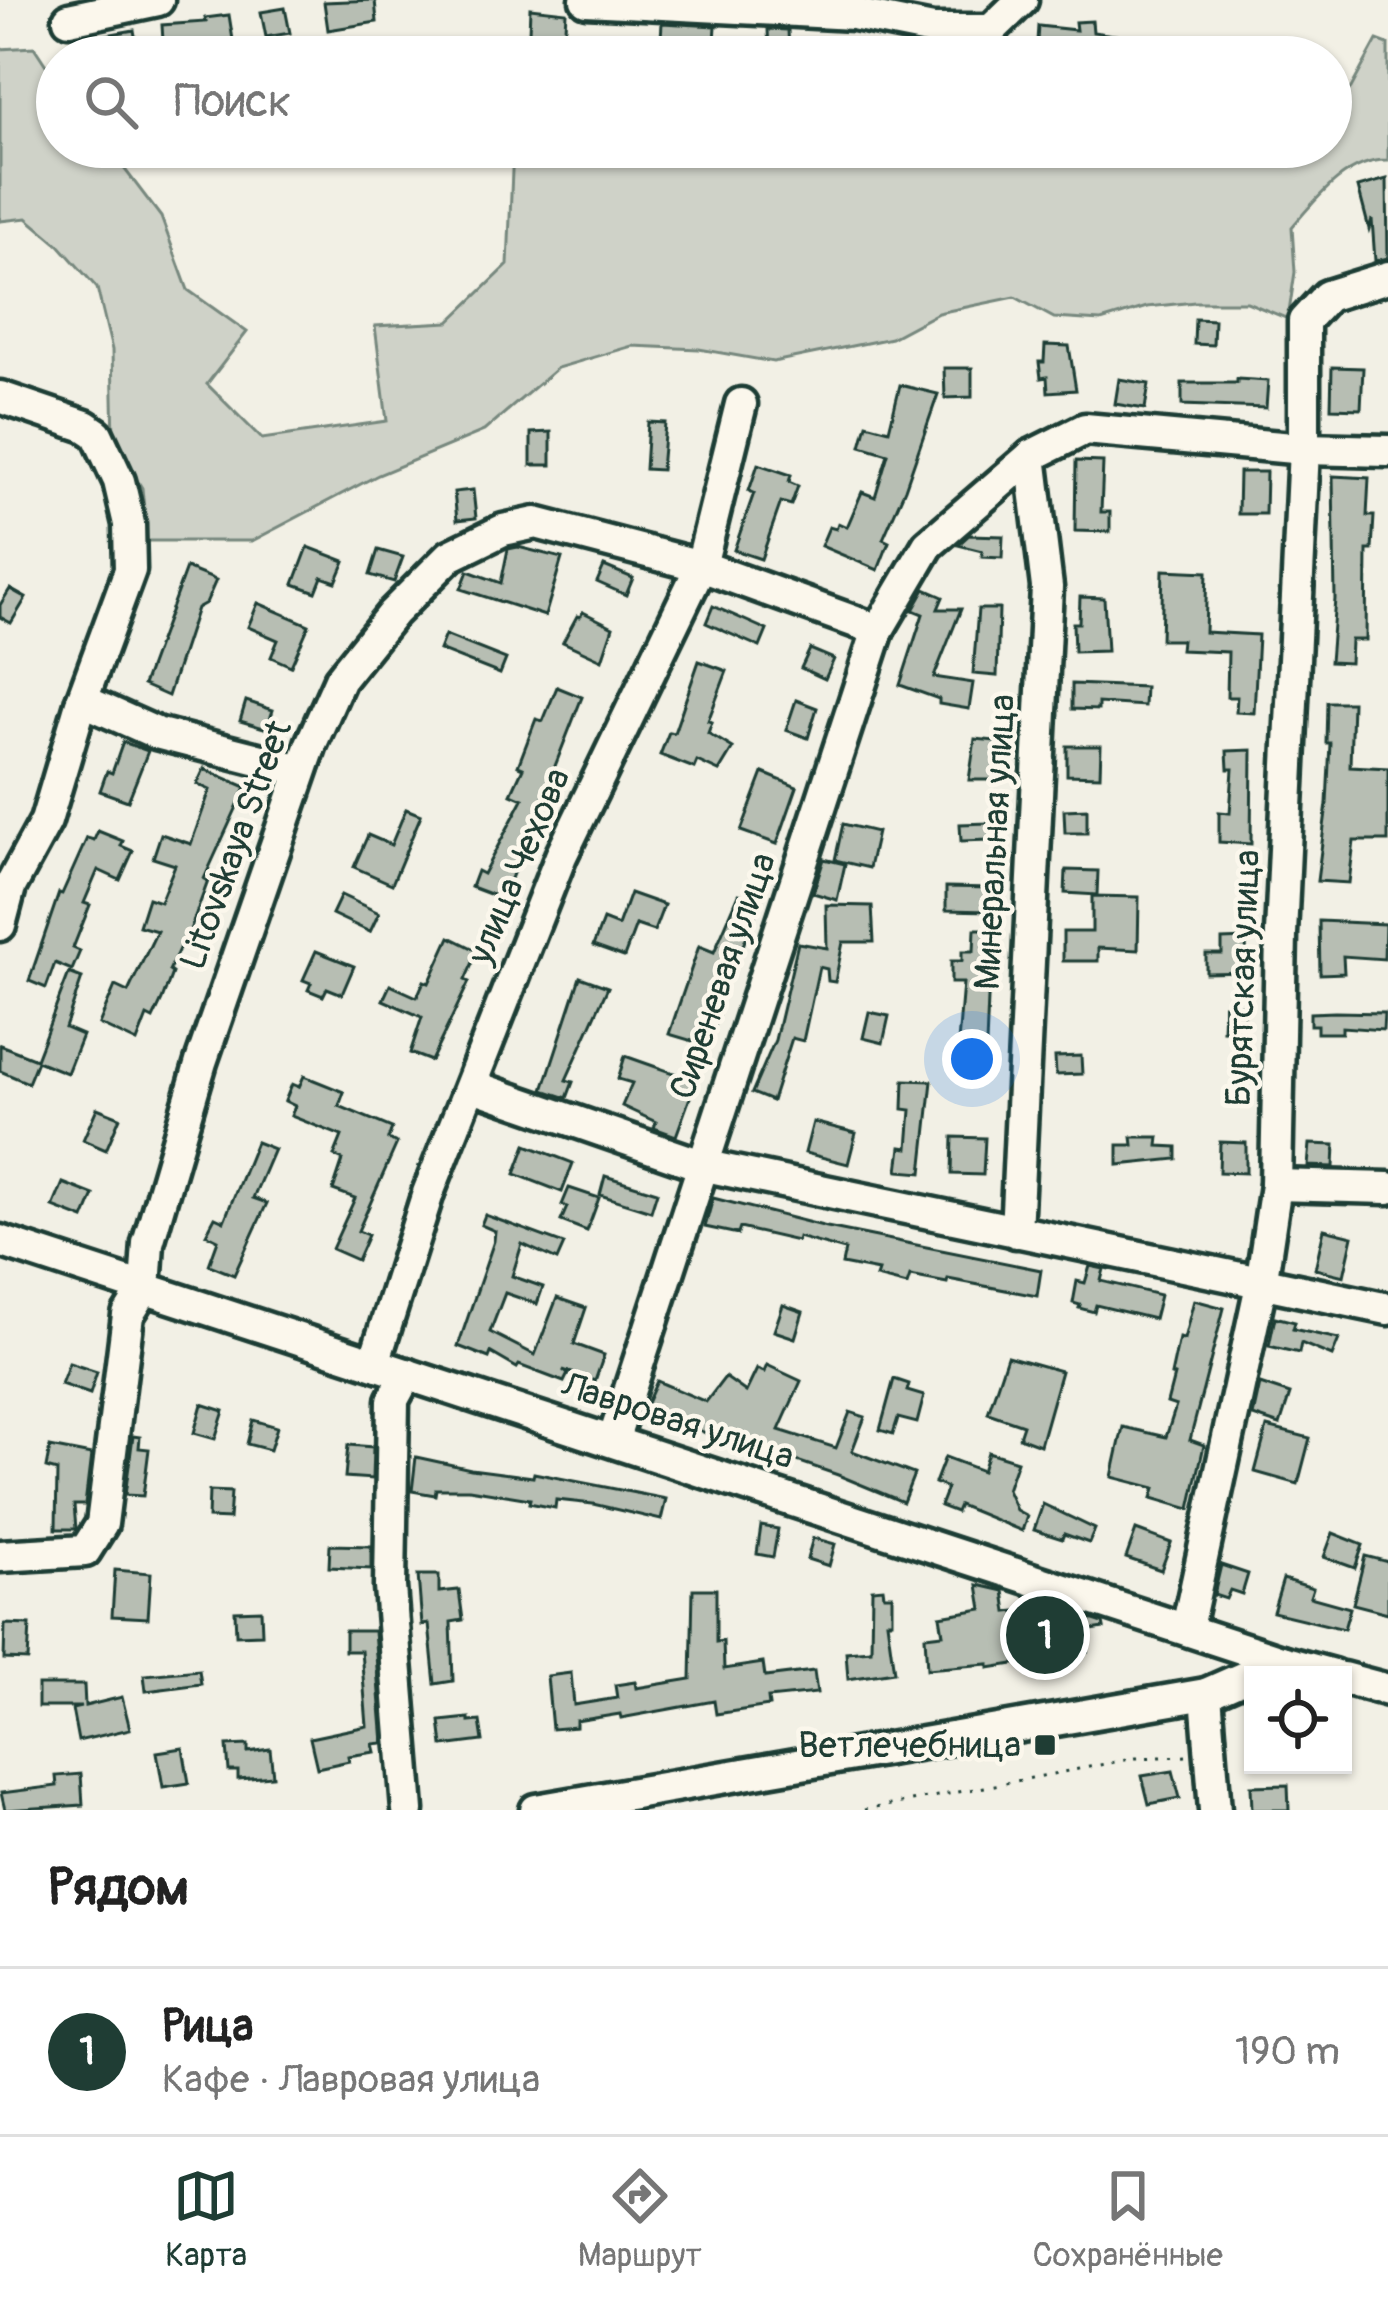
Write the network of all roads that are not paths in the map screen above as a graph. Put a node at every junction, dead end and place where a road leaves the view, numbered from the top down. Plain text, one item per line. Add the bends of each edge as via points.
1 (158, 0) edge
2 (586, 0) edge
3 (1022, 0) edge
4 (756, 4) edge
5 (69, 19) dead end
6 (1388, 277) edge
7 (0, 398) edge
8 (741, 404) dead end
9 (1304, 449) junction
10 (1388, 451) edge
11 (1031, 456) junction
12 (700, 565) junction
13 (878, 630) junction
14 (82, 700) junction
15 (302, 770) junction
16 (0, 925) edge
17 (473, 1085) junction
18 (701, 1165) junction
19 (1276, 1185) junction
20 (1388, 1188) edge
21 (1016, 1232) junction
22 (0, 1241) edge
23 (1261, 1285) junction
24 (145, 1288) junction
25 (1388, 1310) edge
26 (374, 1363) junction
27 (407, 1374) junction
28 (613, 1441) junction
29 (0, 1556) edge
30 (1187, 1628) junction
31 (1281, 1661) junction
32 (1300, 1666) edge
33 (1352, 1680) edge
34 (1388, 1690) edge
35 (1205, 1694) junction
36 (408, 1810) edge
37 (536, 1810) edge
38 (1215, 1810) edge

1 - 5 street
2 - 4 street
3 - 4 street via 991,30 933,30
6 - 9 street, Бурятская улица via 1327,296 1304,321
7 - 14 street via 97,434 119,482 130,570
8 - 12 street, улица Чехова
9 - 10 street, Сиреневая улица
9 - 11 street, Сиреневая улица via 1085,429
9 - 19 street, Бурятская улица
11 - 13 street, Сиреневая улица via 928,545
11 - 21 street, Минеральная улица via 1047,587
12 - 13 street
12 - 15 street, Litovskaya Street via 536,523 450,556 340,680
12 - 17 street, улица Чехова via 561,856
13 - 18 street, Сиреневая улица
14 - 15 street via 156,733
14 - 16 street via 46,821 10,886
15 - 24 street, Litovskaya Street via 201,1062 148,1243
17 - 18 street
17 - 26 street, улица Чехова via 428,1193
18 - 21 street
18 - 28 street, Сиреневая улица
19 - 20 street
19 - 23 street, Бурятская улица
21 - 23 street
22 - 24 street, Лавровая улица
23 - 25 street
23 - 30 street, Бурятская улица
24 - 26 street, Лавровая улица
24 - 29 street, Litovskaya Street via 128,1315 102,1524 85,1551
26 - 27 street, Лавровая улица
27 - 28 street, Лавровая улица
27 - 36 street via 393,1400 390,1587
28 - 30 street, Лавровая улица
30 - 31 street, Лавровая улица
31 - 32 street, Лавровая улица
31 - 35 street
33 - 34 street
35 - 37 street
35 - 38 street

